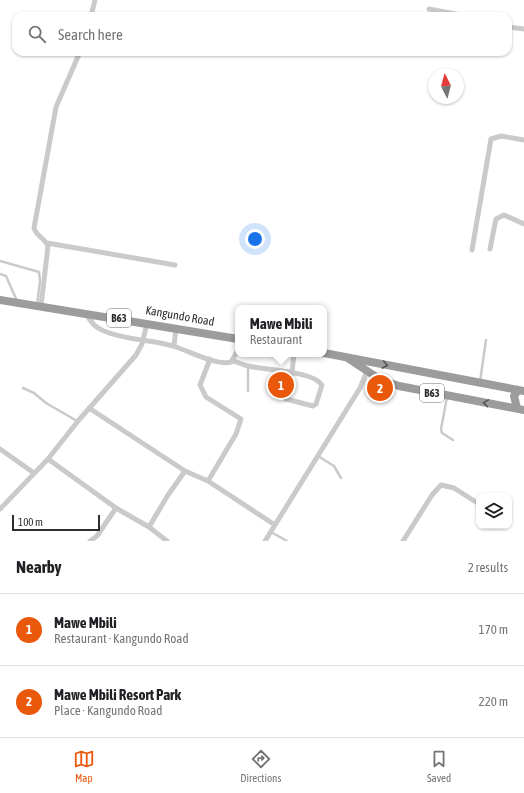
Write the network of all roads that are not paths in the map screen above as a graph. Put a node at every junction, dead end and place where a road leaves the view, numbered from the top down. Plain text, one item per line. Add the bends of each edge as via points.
1 (95, 0) edge
2 (429, 9) dead end
3 (92, 12) edge
4 (445, 12) edge
5 (512, 28) edge
6 (524, 29) edge
7 (78, 56) edge
8 (524, 140) edge
9 (524, 224) edge
10 (47, 243) junction
11 (490, 249) dead end
12 (472, 250) dead end
13 (0, 261) edge
14 (175, 265) dead end
15 (0, 274) edge
16 (0, 300) edge
17 (18, 303) junction
18 (39, 306) junction
19 (87, 313) junction
20 (147, 323) junction
21 (176, 328) junction
22 (235, 338) edge
23 (486, 340) dead end
24 (142, 341) junction
25 (174, 346) junction
26 (327, 354) edge
27 (235, 357) edge
28 (294, 357) edge
29 (347, 357) junction
30 (210, 359) junction
31 (234, 361) junction
32 (248, 366) junction
33 (367, 371) junction
34 (292, 372) junction
35 (480, 382) junction
36 (23, 388) dead end
37 (521, 390) edge
38 (248, 391) dead end
39 (447, 396) junction
40 (89, 408) junction
41 (521, 409) edge
42 (78, 421) junction
43 (453, 440) dead end
44 (0, 449) edge
45 (318, 456) junction
46 (48, 459) junction
47 (185, 471) junction
48 (34, 473) junction
49 (341, 478) dead end
50 (208, 481) junction
51 (476, 502) edge
52 (116, 508) junction
53 (0, 509) edge
54 (275, 525) junction
55 (149, 527) junction
56 (271, 532) junction
57 (90, 541) edge
58 (167, 541) edge
59 (265, 541) edge
60 (287, 541) edge
61 (402, 541) edge

1 - 3 street
2 - 4 street
5 - 6 street
7 - 10 street via 56,107 34,228
8 - 12 street via 500,136 490,139
9 - 11 street via 504,215 496,219
10 - 14 street
10 - 18 street
13 - 18 lane via 39,272
15 - 17 lane via 6,276
16 - 17 highway, Kangundo Road / B63
17 - 18 highway, Kangundo Road / B63
18 - 19 highway, Kangundo Road / B63
19 - 20 highway, Kangundo Road / B63
19 - 24 street via 91,322 103,331
20 - 21 highway, Kangundo Road / B63
20 - 24 street
21 - 22 highway, Kangundo Road / B63
21 - 25 street
23 - 35 lane
24 - 25 street
24 - 40 street via 136,355
25 - 30 street
26 - 29 highway, B63
27 - 31 street
28 - 34 street
29 - 33 highway, B63
29 -> 35 highway, B63
30 - 31 street via 220,363
30 - 50 street via 200,384 206,396 241,418 236,434
31 - 32 street
32 - 34 street
32 - 38 lane
33 - 39 highway, B63 via 380,380 399,386
33 - 45 street via 360,388
34 - 34 street via 284,396 286,399 313,406 316,404 321,383
35 - 37 highway, B63
36 - 42 lane
37 - 41 highway via 514,396
41 -> 39 highway, B63
39 - 43 lane via 441,429 442,433
40 - 42 street
40 - 47 street
42 - 46 street
44 - 48 street
45 - 49 lane via 334,466
45 - 54 street
46 - 48 street
46 - 52 street
47 - 50 street
47 - 55 street
48 - 53 street
50 - 54 street
51 - 61 street via 454,488 441,485
52 - 55 street
52 - 57 street via 97,536
54 - 56 street
55 - 58 street
56 - 59 street
56 - 60 lane

